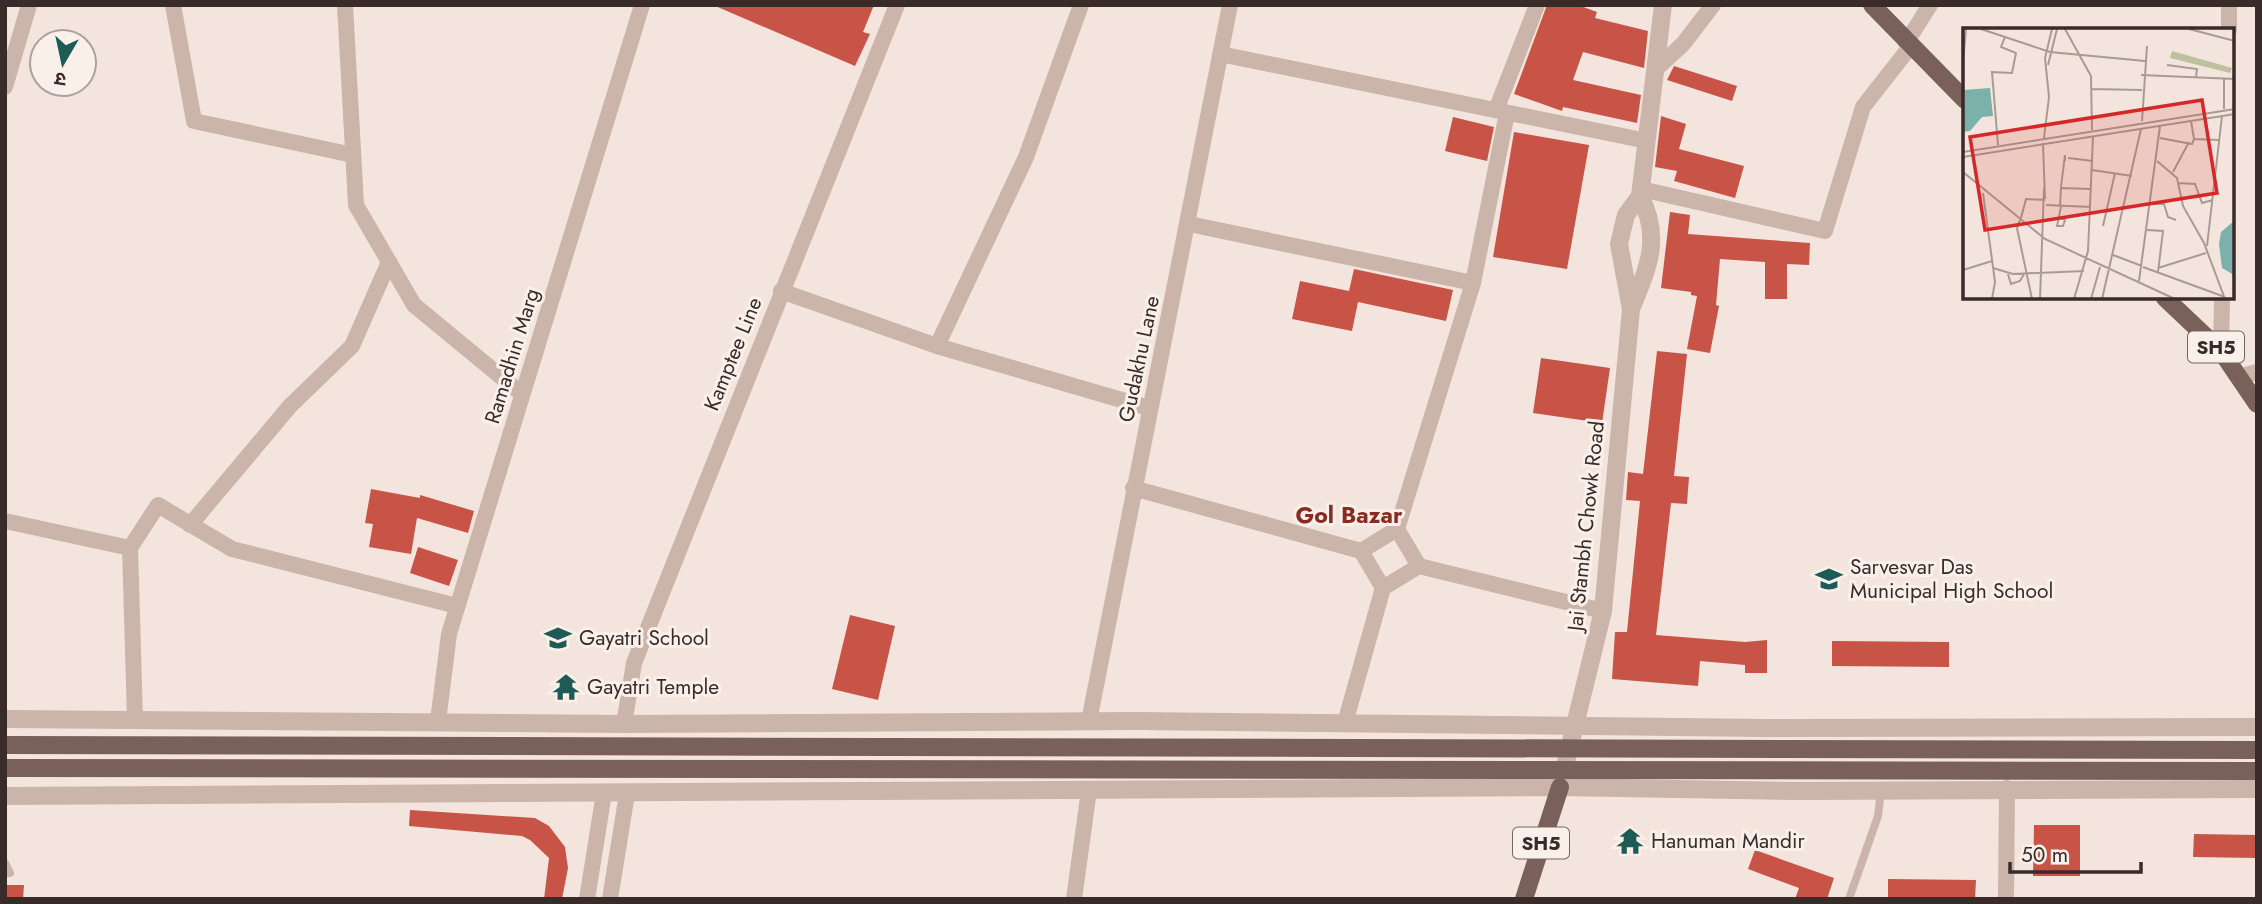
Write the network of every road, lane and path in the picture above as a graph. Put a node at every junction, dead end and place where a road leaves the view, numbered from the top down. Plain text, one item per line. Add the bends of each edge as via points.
1 (29, 5) edge
2 (173, 5) edge
3 (345, 5) edge
4 (642, 5) edge
5 (897, 5) edge
6 (1081, 5) edge
7 (1230, 5) edge
8 (1537, 5) edge
9 (1663, 5) edge
10 (1713, 5) edge
11 (1872, 5) edge
12 (1930, 5) edge
13 (2229, 5) edge
14 (2229, 28) edge
15 (1908, 45) junction
16 (1220, 54) junction
17 (10, 55) edge
18 (1657, 68) junction
19 (5, 87) edge
20 (1963, 98) edge
21 (1502, 112) junction
22 (1647, 141) junction
23 (353, 155) junction
24 (1641, 192) junction
25 (1189, 224) junction
26 (389, 262) junction
27 (1473, 284) junction
28 (781, 291) junction
29 (2166, 299) edge
30 (2222, 299) edge
31 (1631, 309) junction
32 (937, 346) junction
33 (2221, 352) junction
34 (2257, 372) edge
35 (2238, 376) junction
36 (522, 394) junction
37 (2257, 404) edge
38 (1149, 408) junction
39 (1133, 488) junction
40 (5, 520) edge
41 (190, 525) junction
42 (1397, 529) junction
43 (130, 548) junction
44 (1361, 551) junction
45 (1419, 566) junction
46 (1383, 588) junction
47 (457, 606) junction
48 (1603, 611) junction
49 (5, 719) edge
50 (135, 719) junction
51 (1089, 721) junction
52 (438, 722) junction
53 (1345, 723) junction
54 (624, 724) junction
55 (1577, 726) junction
56 (2257, 727) edge
57 (5, 745) edge
58 (2257, 750) edge
59 (5, 768) edge
60 (2257, 771) edge
61 (1560, 787) junction
62 (2007, 788) junction
63 (2257, 789) edge
64 (1089, 790) junction
65 (1881, 791) junction
66 (604, 793) junction
67 (627, 794) junction
68 (5, 796) edge
69 (5, 863) edge
70 (5, 873) edge
71 (587, 899) edge
72 (610, 899) edge
73 (1074, 899) edge
74 (1524, 899) edge
75 (1849, 899) edge
76 (2006, 899) edge

1 - 17 street
2 - 23 street via 194,121
3 - 23 street
4 - 36 street, Ramadhin Marg
5 - 28 street, Kamptee Line
6 - 32 street via 1026,157
7 - 16 street, Gudakhu Lane
8 - 21 street
9 - 18 street, Jai Stambh Chowk Road
10 - 18 street
11 - 15 main road
12 - 15 street
13 - 14 street
15 - 20 main road
15 - 24 street via 1863,107 1825,231
16 - 21 street
16 - 25 street, Gudakhu Lane
17 - 19 street
18 - 22 street, Jai Stambh Chowk Road
21 - 22 street
21 - 27 street
22 - 24 street, Jai Stambh Chowk Road
23 - 26 street via 356,205
24 - 31 street, Jai Stambh Chowk Road via 1650,215 1653,245
24 - 31 street, Jai Stambh Chowk Road via 1626,215 1619,244
25 - 27 street
25 - 38 street, Gudakhu Lane
26 - 36 street via 414,305
26 - 41 street via 352,346 290,406
27 - 42 street
28 - 32 street
28 - 54 street, Kamptee Line via 634,663
29 - 33 main road, SH5
30 - 33 street
31 - 48 street, Jai Stambh Chowk Road
32 - 38 street
33 - 35 main road, SH5
34 - 35 street
35 - 37 main road, SH5
36 - 47 street, Ramadhin Marg
38 - 39 street, Gudakhu Lane
39 - 44 street
39 - 51 street, Gudakhu Lane
40 - 43 street
41 - 43 street via 158,505
41 - 47 street via 232,549
42 - 44 street
42 - 45 street
43 - 50 street
44 - 46 street
45 - 46 street
45 - 48 street
46 - 53 street
47 - 52 street, Ramadhin Marg
48 - 55 street, Jai Stambh Chowk Road
49 - 50 street
50 - 52 street
51 - 53 street
51 - 54 street
52 - 54 street
53 - 55 street
55 - 56 street
55 - 61 street, Jai Stambh Chowk Road
57 - 58 main road, bridge
59 - 60 main road, bridge
61 - 64 street
61 - 65 street
61 - 74 main road, SH5
62 - 63 street
62 - 65 street
62 - 76 street
64 - 67 street
64 - 73 street
65 - 75 lane via 1878,816
66 - 67 street
66 - 68 street
66 - 71 street
67 - 72 street
69 - 70 lane via 9,873

